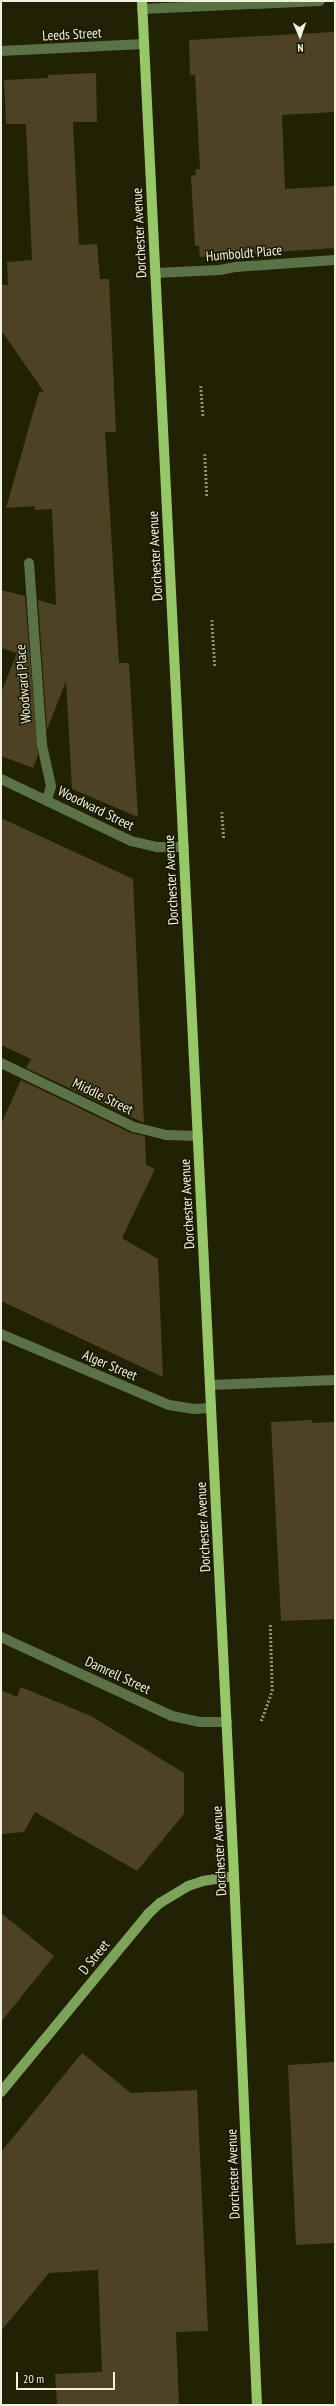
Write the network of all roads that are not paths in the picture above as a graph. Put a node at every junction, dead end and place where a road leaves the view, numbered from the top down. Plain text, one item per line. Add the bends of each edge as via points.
1 (320, 1) edge
2 (142, 5) edge
3 (144, 44) junction
4 (1, 51) edge
5 (335, 260) edge
6 (155, 273) junction
7 (29, 563) dead end
8 (1, 779) edge
9 (47, 800) junction
10 (184, 847) junction
11 (1, 1063) edge
12 (198, 1136) junction
13 (1, 1334) edge
14 (335, 1380) edge
15 (210, 1385) junction
16 (211, 1408) junction
17 (1, 1637) edge
18 (226, 1722) junction
19 (234, 1876) junction
20 (1, 2092) edge
21 (257, 2405) edge

1 - 2 street
2 - 3 main road, Dorchester Avenue
3 - 4 street, Leeds Street
3 - 6 main road, Dorchester Avenue
5 - 6 street, Humboldt Place
6 - 10 main road, Dorchester Avenue
7 - 9 street, Woodward Place via 42,745 51,786
8 - 9 street, Woodward Street
9 - 10 street, Woodward Street via 139,844
10 - 12 main road, Dorchester Avenue
11 - 12 street, Middle Street via 134,1127 166,1135
12 - 15 main road, Dorchester Avenue
13 - 16 street, Alger Street via 169,1405 193,1409
14 - 15 street
15 - 16 main road, Dorchester Avenue
16 - 18 main road, Dorchester Avenue
17 - 18 street, Damrell Street via 172,1716 200,1722
18 - 19 main road, Dorchester Avenue
19 - 20 main road, D Street via 188,1886 160,1903 148,1914
19 - 21 main road, Dorchester Avenue

